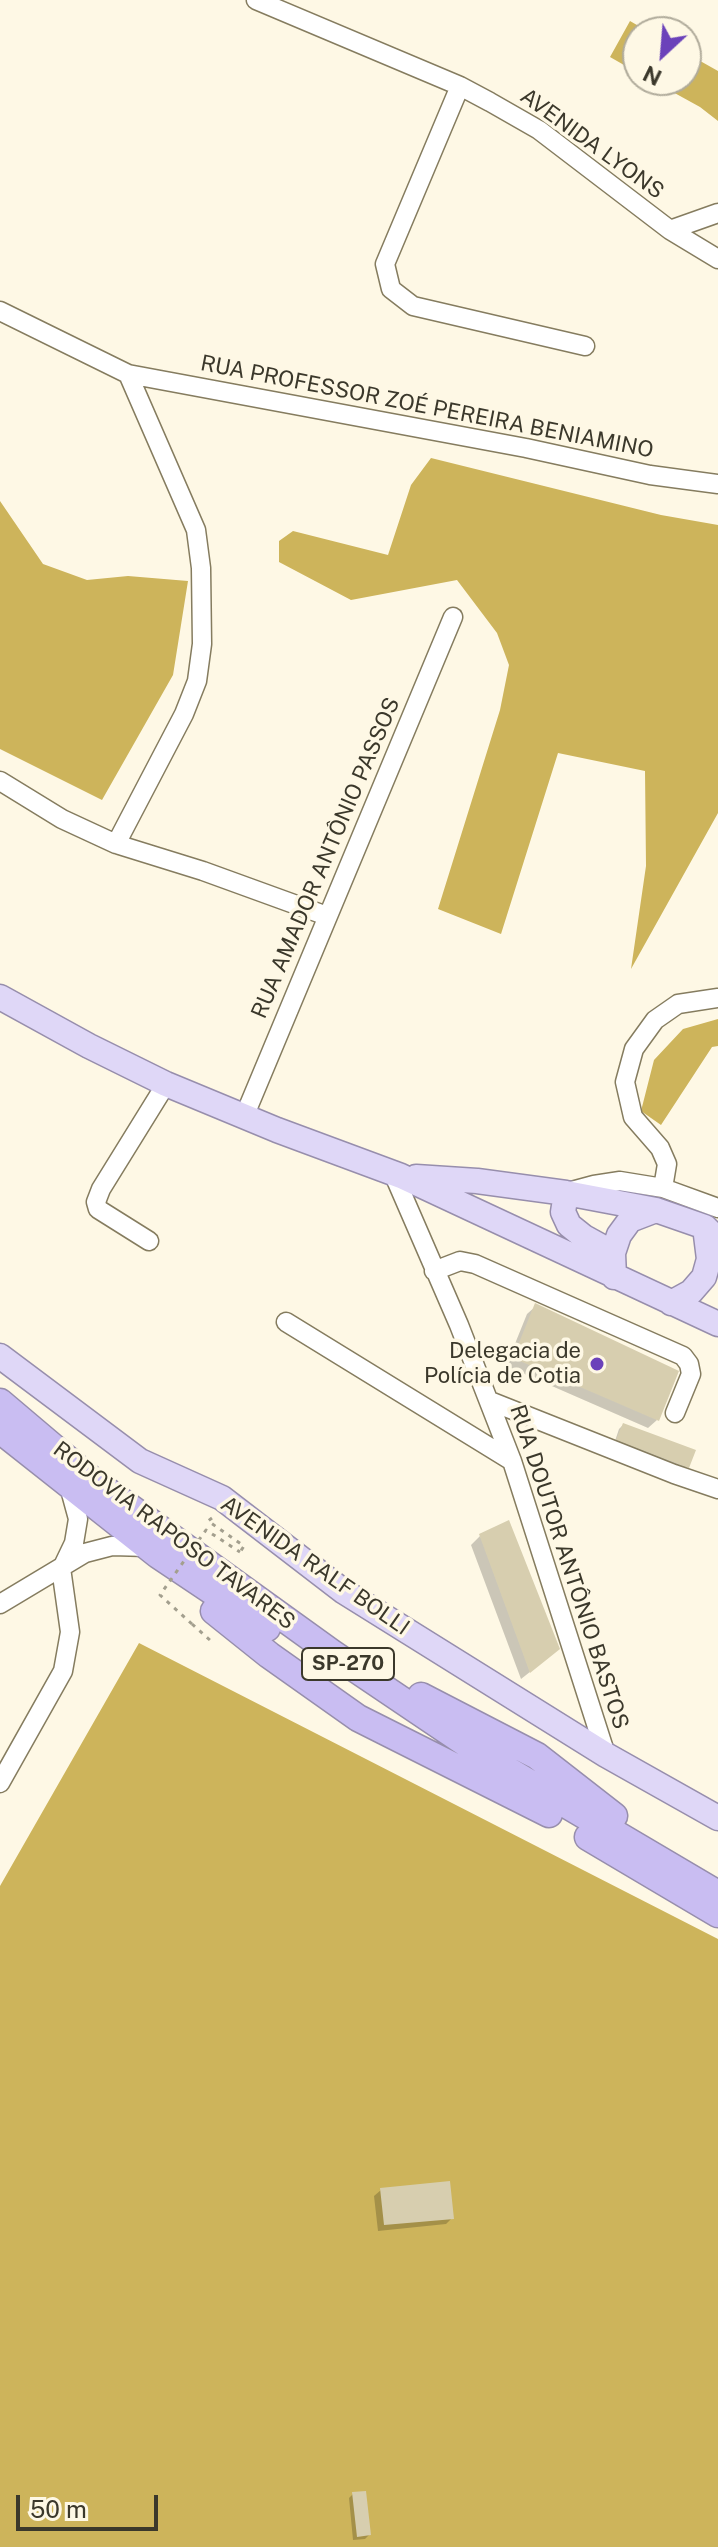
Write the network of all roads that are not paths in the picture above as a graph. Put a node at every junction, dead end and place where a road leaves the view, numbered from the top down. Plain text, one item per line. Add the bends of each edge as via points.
1 (256, 0) edge
2 (460, 86) junction
3 (718, 213) edge
4 (670, 230) junction
5 (718, 259) edge
6 (0, 311) edge
7 (585, 346) dead end
8 (128, 374) junction
9 (718, 484) edge
10 (453, 617) dead end
11 (0, 781) edge
12 (116, 844) junction
13 (327, 916) junction
14 (718, 998) edge
15 (2, 1001) edge
16 (166, 1084) junction
17 (244, 1117) junction
18 (397, 1175) junction
19 (566, 1193) junction
20 (660, 1199) junction
21 (714, 1225) edge
22 (149, 1241) dead end
23 (613, 1265) junction
24 (434, 1271) junction
25 (671, 1303) junction
26 (286, 1322) dead end
27 (718, 1324) edge
28 (0, 1356) edge
29 (490, 1401) junction
30 (0, 1402) edge
31 (675, 1413) dead end
32 (0, 1430) edge
33 (512, 1461) junction
34 (69, 1486) junction
35 (718, 1489) edge
36 (153, 1551) junction
37 (61, 1568) junction
38 (0, 1604) edge
39 (606, 1755) junction
40 (0, 1783) edge
41 (718, 1818) edge
42 (718, 1894) edge
43 (718, 1914) edge

1 - 2 street, AVENIDA LYONS
2 - 4 street, AVENIDA LYONS via 539,130
2 - 7 street via 385,264 391,289 413,306
3 - 4 street
4 - 5 street, AVENIDA LYONS
6 - 8 street, RUA PROFESSOR ZOÉ PEREIRA BENIAMINO
8 - 9 street, RUA PROFESSOR ZOÉ PEREIRA BENIAMINO
8 - 12 street via 196,530 202,644 197,681 184,714
10 - 13 street, RUA AMADOR ANTÔNIO PASSOS
11 - 12 street
12 - 13 street
13 - 17 street, RUA AMADOR ANTÔNIO PASSOS
14 - 20 street via 678,1004 655,1020 634,1049 625,1082 633,1117 667,1164
15 - 16 main road
16 - 17 main road
16 - 22 street via 96,1202 98,1209
17 - 18 main road
18 - 19 main road
18 - 23 main road
18 - 24 street, RUA DOUTOR ANTÔNIO BASTOS
19 - 20 main road
19 - 23 main road via 563,1212 569,1225
20 - 21 main road
20 - 23 main road via 630,1220 619,1235
21 - 25 main road via 704,1277
23 - 25 main road
24 - 29 street, RUA DOUTOR ANTÔNIO BASTOS
24 - 31 street via 460,1261 475,1264 683,1356 691,1374
25 - 27 main road
26 - 33 street
28 - 39 main road, AVENIDA RALF BOLLI via 140,1461 222,1498 343,1591
29 - 33 street, RUA DOUTOR ANTÔNIO BASTOS
29 - 35 street
30 - 42 highway, RODOVIA RAPOSO TAVARES / SP-270 via 92,1480 332,1653 537,1756 668,1863
32 - 34 highway, RODOVIA RAPOSO TAVARES / SP-270
33 - 39 street, RUA DOUTOR ANTÔNIO BASTOS
34 - 36 highway, RODOVIA RAPOSO TAVARES / SP-270
34 - 37 street via 78,1519 74,1543
36 - 37 street via 112,1546 85,1553
36 - 43 highway, RODOVIA RAPOSO TAVARES / SP-270 via 446,1750
37 - 38 street
37 - 40 street via 70,1632 63,1671
39 - 41 main road, AVENIDA RALF BOLLI

